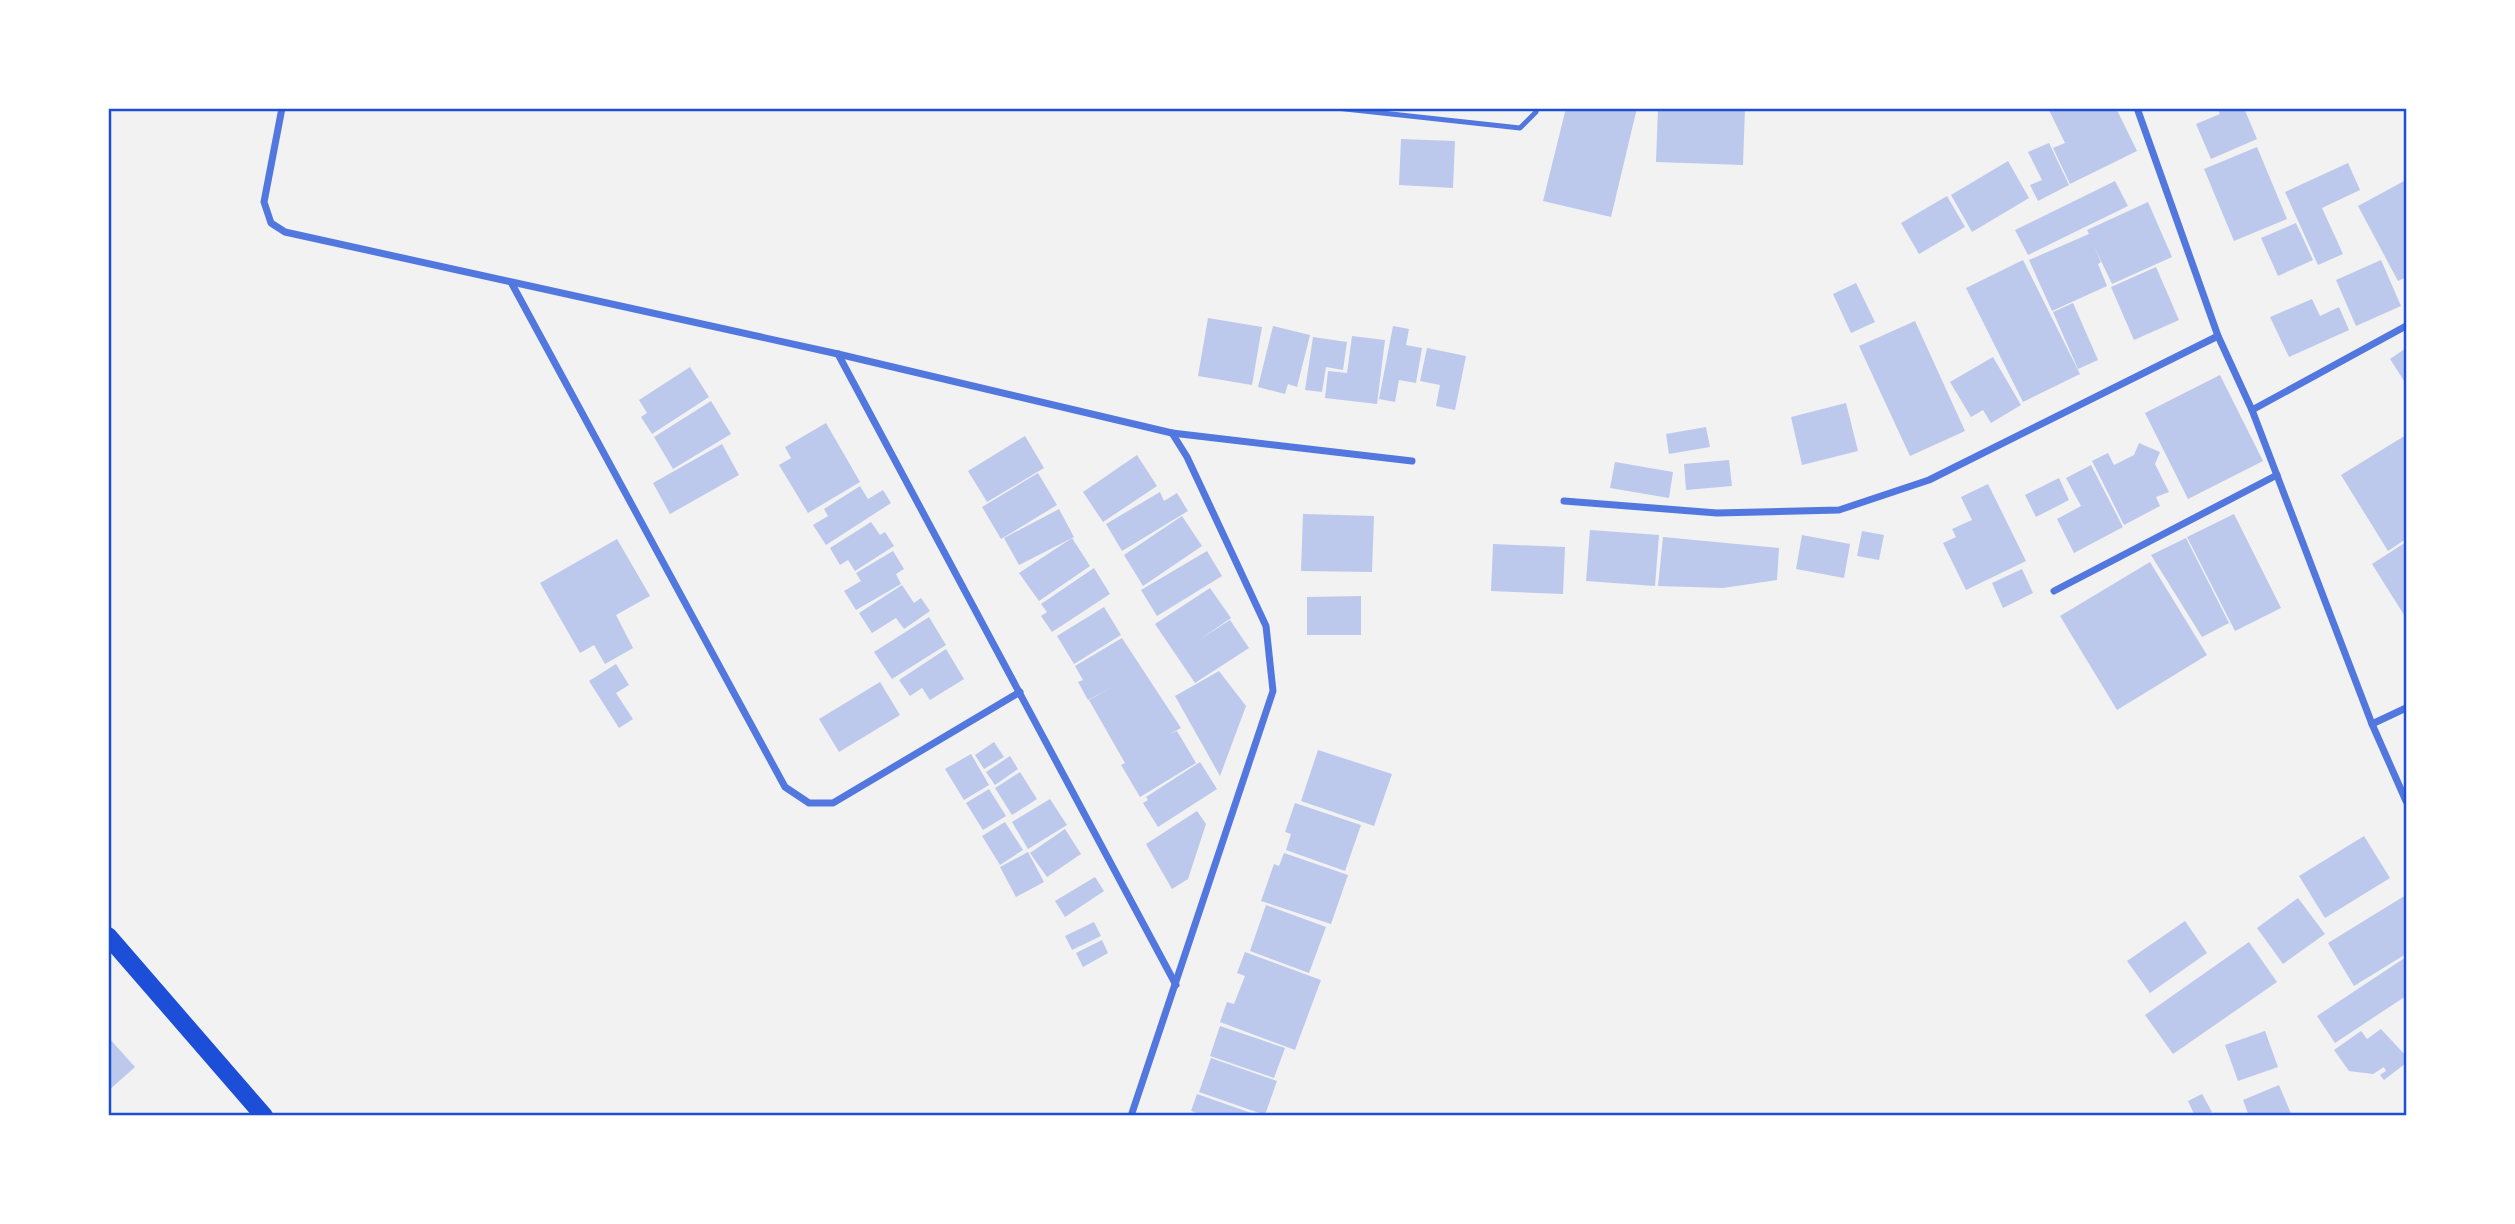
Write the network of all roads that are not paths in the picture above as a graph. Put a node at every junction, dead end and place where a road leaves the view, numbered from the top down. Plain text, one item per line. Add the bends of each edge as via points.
1 (282, 108) edge
2 (1336, 108) edge
3 (1537, 108) edge
4 (2137, 108) edge
5 (512, 284) junction
6 (2406, 326) edge
7 (2218, 336) junction
8 (838, 354) junction
9 (2252, 410) junction
10 (1172, 433) junction
11 (1412, 461) dead end
12 (2277, 475) junction
13 (1564, 501) dead end
14 (2054, 591) dead end
15 (1020, 692) junction
16 (2406, 708) edge
17 (2372, 724) junction
18 (2406, 801) edge
19 (108, 936) edge
20 (1176, 985) junction
21 (264, 1115) edge
22 (1131, 1115) edge

1 - 5 street via 264,202 271,223 285,232
2 - 3 lane via 1520,128
4 - 7 street
5 - 8 street
5 - 15 street via 785,788 809,803 833,803
6 - 9 street
7 - 9 street
7 - 13 street via 1929,480 1839,510 1717,513
8 - 10 street
8 - 15 street
9 - 12 street
10 - 11 street
10 - 20 street via 1266,626 1273,691
12 - 14 street
12 - 17 street
15 - 20 street
16 - 17 street
17 - 18 street
19 - 21 main road
20 - 22 street

